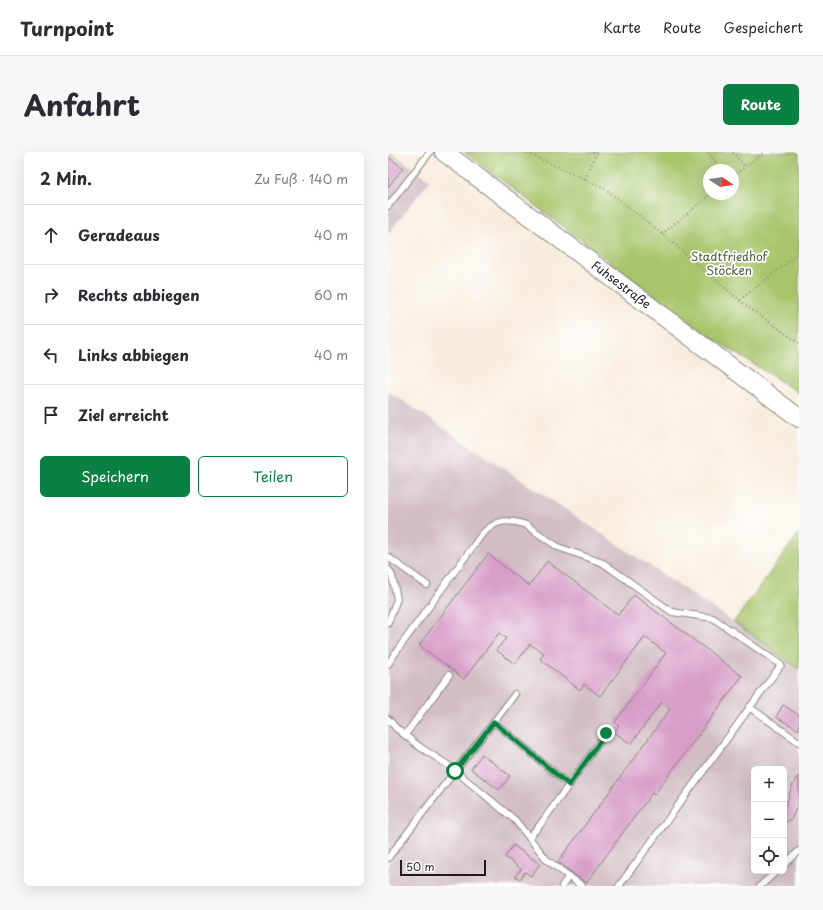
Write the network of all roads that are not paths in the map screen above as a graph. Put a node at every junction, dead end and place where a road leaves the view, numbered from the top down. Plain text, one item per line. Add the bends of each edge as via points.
1 (430, 152) edge
2 (444, 152) edge
3 (388, 206) edge
4 (799, 418) edge
5 (388, 557) edge
6 (388, 569) edge
7 (427, 586) dead end
8 (388, 623) edge
9 (388, 664) edge
10 (449, 675) dead end
11 (515, 694) dead end
12 (749, 707) junction
13 (388, 719) edge
14 (494, 722) junction
15 (606, 733) dead end
16 (405, 735) junction
17 (799, 742) edge
18 (455, 771) junction
19 (569, 785) junction
20 (528, 837) junction
21 (799, 851) edge
22 (388, 858) edge
23 (787, 862) edge
24 (774, 874) edge
25 (569, 876) junction
26 (562, 886) edge
27 (582, 886) edge
28 (618, 886) edge
29 (760, 886) edge

1 - 3 lane
2 - 4 street, Fuhsestraße
5 - 7 lane
6 - 8 lane via 397,599
9 - 12 lane via 482,534 493,525 507,521 526,525 558,547 603,562 672,612 713,618 780,664
10 - 16 lane
11 - 14 lane
12 - 17 lane
12 - 28 lane
13 - 16 lane
14 - 18 lane
14 - 19 lane
15 - 19 lane
16 - 18 lane
18 - 20 lane via 515,820
18 - 22 lane
19 - 20 lane
20 - 25 lane via 548,860
21 - 23 lane
24 - 29 lane
25 - 26 lane
25 - 27 lane

